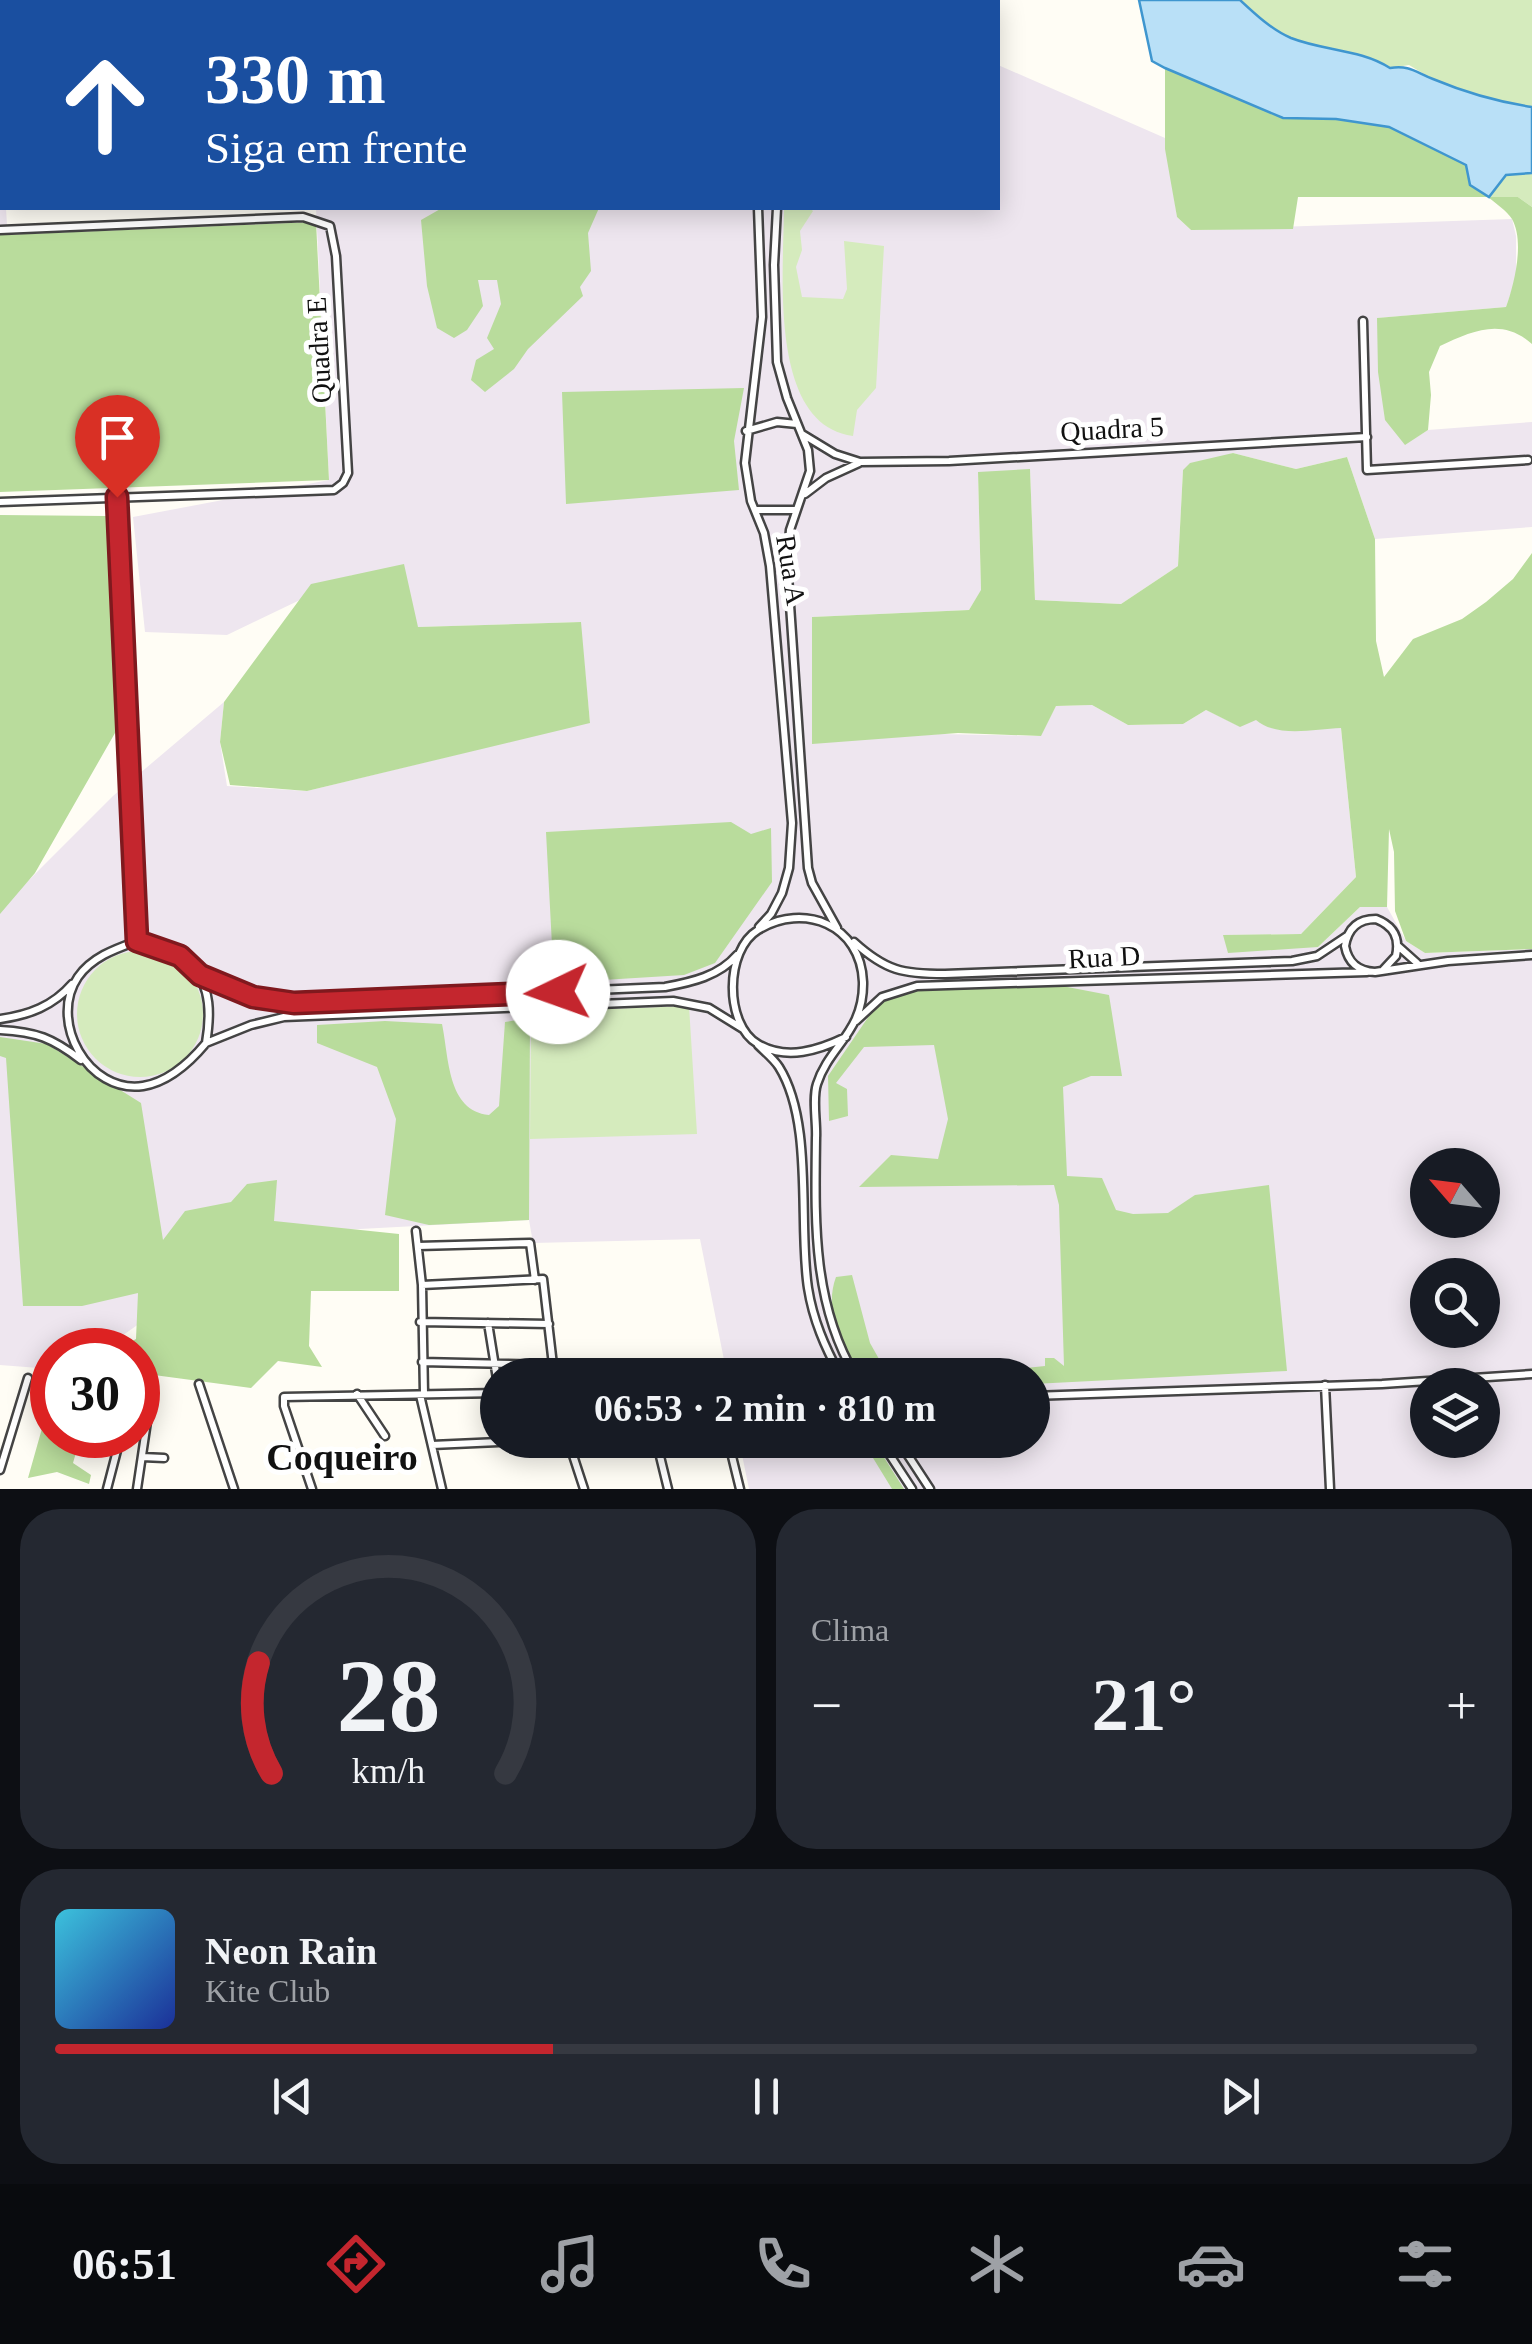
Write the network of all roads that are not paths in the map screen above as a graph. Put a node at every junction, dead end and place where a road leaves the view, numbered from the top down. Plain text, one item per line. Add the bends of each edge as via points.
1 (758, 210) edge
2 (777, 210) edge
3 (0, 230) edge
4 (1363, 321) dead end
5 (797, 424) junction
6 (746, 431) junction
7 (802, 434) junction
8 (1367, 437) junction
9 (1528, 460) dead end
10 (860, 462) junction
11 (803, 496) junction
12 (117, 497) junction
13 (0, 502) edge
14 (755, 510) junction
15 (796, 510) junction
16 (798, 749) junction
17 (787, 751) junction
18 (838, 930) junction
19 (754, 932) junction
20 (1347, 936) junction
21 (137, 941) junction
22 (853, 941) junction
23 (1398, 946) junction
24 (742, 950) junction
25 (1532, 955) edge
26 (1418, 964) junction
27 (1148, 966) junction
28 (1383, 970) junction
29 (1367, 972) junction
30 (200, 975) junction
31 (1150, 977) junction
32 (76, 979) junction
33 (416, 998) junction
34 (416, 1011) junction
35 (0, 1019) edge
36 (856, 1022) junction
37 (0, 1030) edge
38 (746, 1031) junction
39 (846, 1037) junction
40 (206, 1043) junction
41 (758, 1044) junction
42 (84, 1062) junction
43 (416, 1231) dead end
44 (418, 1246) junction
45 (535, 1280) junction
46 (422, 1285) junction
47 (822, 1285) junction
48 (808, 1288) junction
49 (420, 1322) junction
50 (488, 1323) junction
51 (549, 1324) junction
52 (492, 1358) edge
53 (552, 1358) edge
54 (832, 1358) edge
55 (848, 1358) edge
56 (422, 1362) junction
57 (480, 1364) edge
58 (1532, 1374) edge
59 (28, 1378) dead end
60 (199, 1384) dead end
61 (1325, 1385) junction
62 (356, 1393) junction
63 (480, 1393) edge
64 (422, 1395) junction
65 (1050, 1395) edge
66 (0, 1428) edge
67 (14, 1428) junction
68 (386, 1436) dead end
69 (480, 1442) edge
70 (432, 1444) junction
71 (115, 1458) edge
72 (142, 1458) edge
73 (160, 1458) edge
74 (164, 1458) dead end
75 (574, 1458) edge
76 (660, 1458) edge
77 (732, 1458) edge
78 (892, 1458) edge
79 (910, 1458) edge
80 (0, 1470) edge
81 (107, 1489) edge
82 (137, 1489) edge
83 (234, 1489) edge
84 (312, 1489) edge
85 (442, 1489) edge
86 (584, 1489) edge
87 (668, 1489) edge
88 (740, 1489) edge
89 (912, 1489) edge
90 (930, 1489) edge
91 (1330, 1489) edge

1 - 6 street, Rua A via 762,317
2 - 5 street, Rua A via 777,362
3 - 12 street, Quadra E via 303,218 330,226 348,474 343,484 334,490
4 - 8 street
5 - 6 street
5 - 7 street, Rua A
6 - 14 street, Rua A
7 - 10 street, Quadra 5
7 - 11 street, Rua A via 810,470
8 - 9 street via 1368,470
8 - 10 street, Quadra 5
10 - 11 street, Quadra 5
11 - 15 street, Rua A
12 - 13 street
12 - 21 street
14 - 15 street
14 - 17 street, Rua A via 770,566
15 - 16 street, Rua A via 787,561
16 - 17 street
16 - 18 street, Rua A via 808,868
17 - 19 street, Rua A via 789,868 771,914
18 - 19 street via 801,917
18 - 22 street
19 - 24 street
20 - 23 street via 1358,922 1376,919 1392,928
20 - 27 street, Rua D via 1317,956 1292,960
20 - 29 street via 1346,954
21 - 30 street via 180,956
21 - 32 street via 107,952
22 - 27 street, Rua D via 873,959 911,974
22 - 36 street via 863,980
23 - 26 street
23 - 28 street
24 - 33 street via 706,977 665,987
24 - 38 street via 732,992
25 - 26 street
26 - 28 street
27 - 31 street
28 - 29 street
29 - 31 street, Rua D
30 - 33 street via 253,997 294,1003
30 - 40 street via 209,1001
31 - 36 street, Rua D via 902,988 882,996
32 - 35 street via 58,1000
32 - 42 street via 68,1028
33 - 34 street
34 - 38 street via 673,1001 709,1008
34 - 40 street via 284,1018
36 - 39 street
37 - 42 street via 52,1039
38 - 41 street
39 - 41 street via 803,1053
39 - 47 street via 816,1085
40 - 42 street via 179,1069 140,1087 120,1084
41 - 48 street via 779,1067 795,1117
43 - 44 street
44 - 45 street via 530,1243
44 - 46 street
45 - 46 street
45 - 51 street via 543,1279
46 - 49 street
47 - 48 street
47 - 55 street
48 - 54 street
49 - 50 street
49 - 56 street
50 - 51 street
50 - 52 street
51 - 53 street
56 - 57 street
56 - 64 street
58 - 61 street
59 - 67 street
60 - 83 street
61 - 65 street
61 - 91 street
62 - 64 street
62 - 68 street
62 - 84 street via 282,1400
63 - 64 street
64 - 70 street
66 - 67 street
67 - 80 street
69 - 70 street
70 - 85 street
71 - 81 street
72 - 82 street
73 - 74 street
75 - 86 street
76 - 87 street
77 - 88 street
78 - 89 street
79 - 90 street

